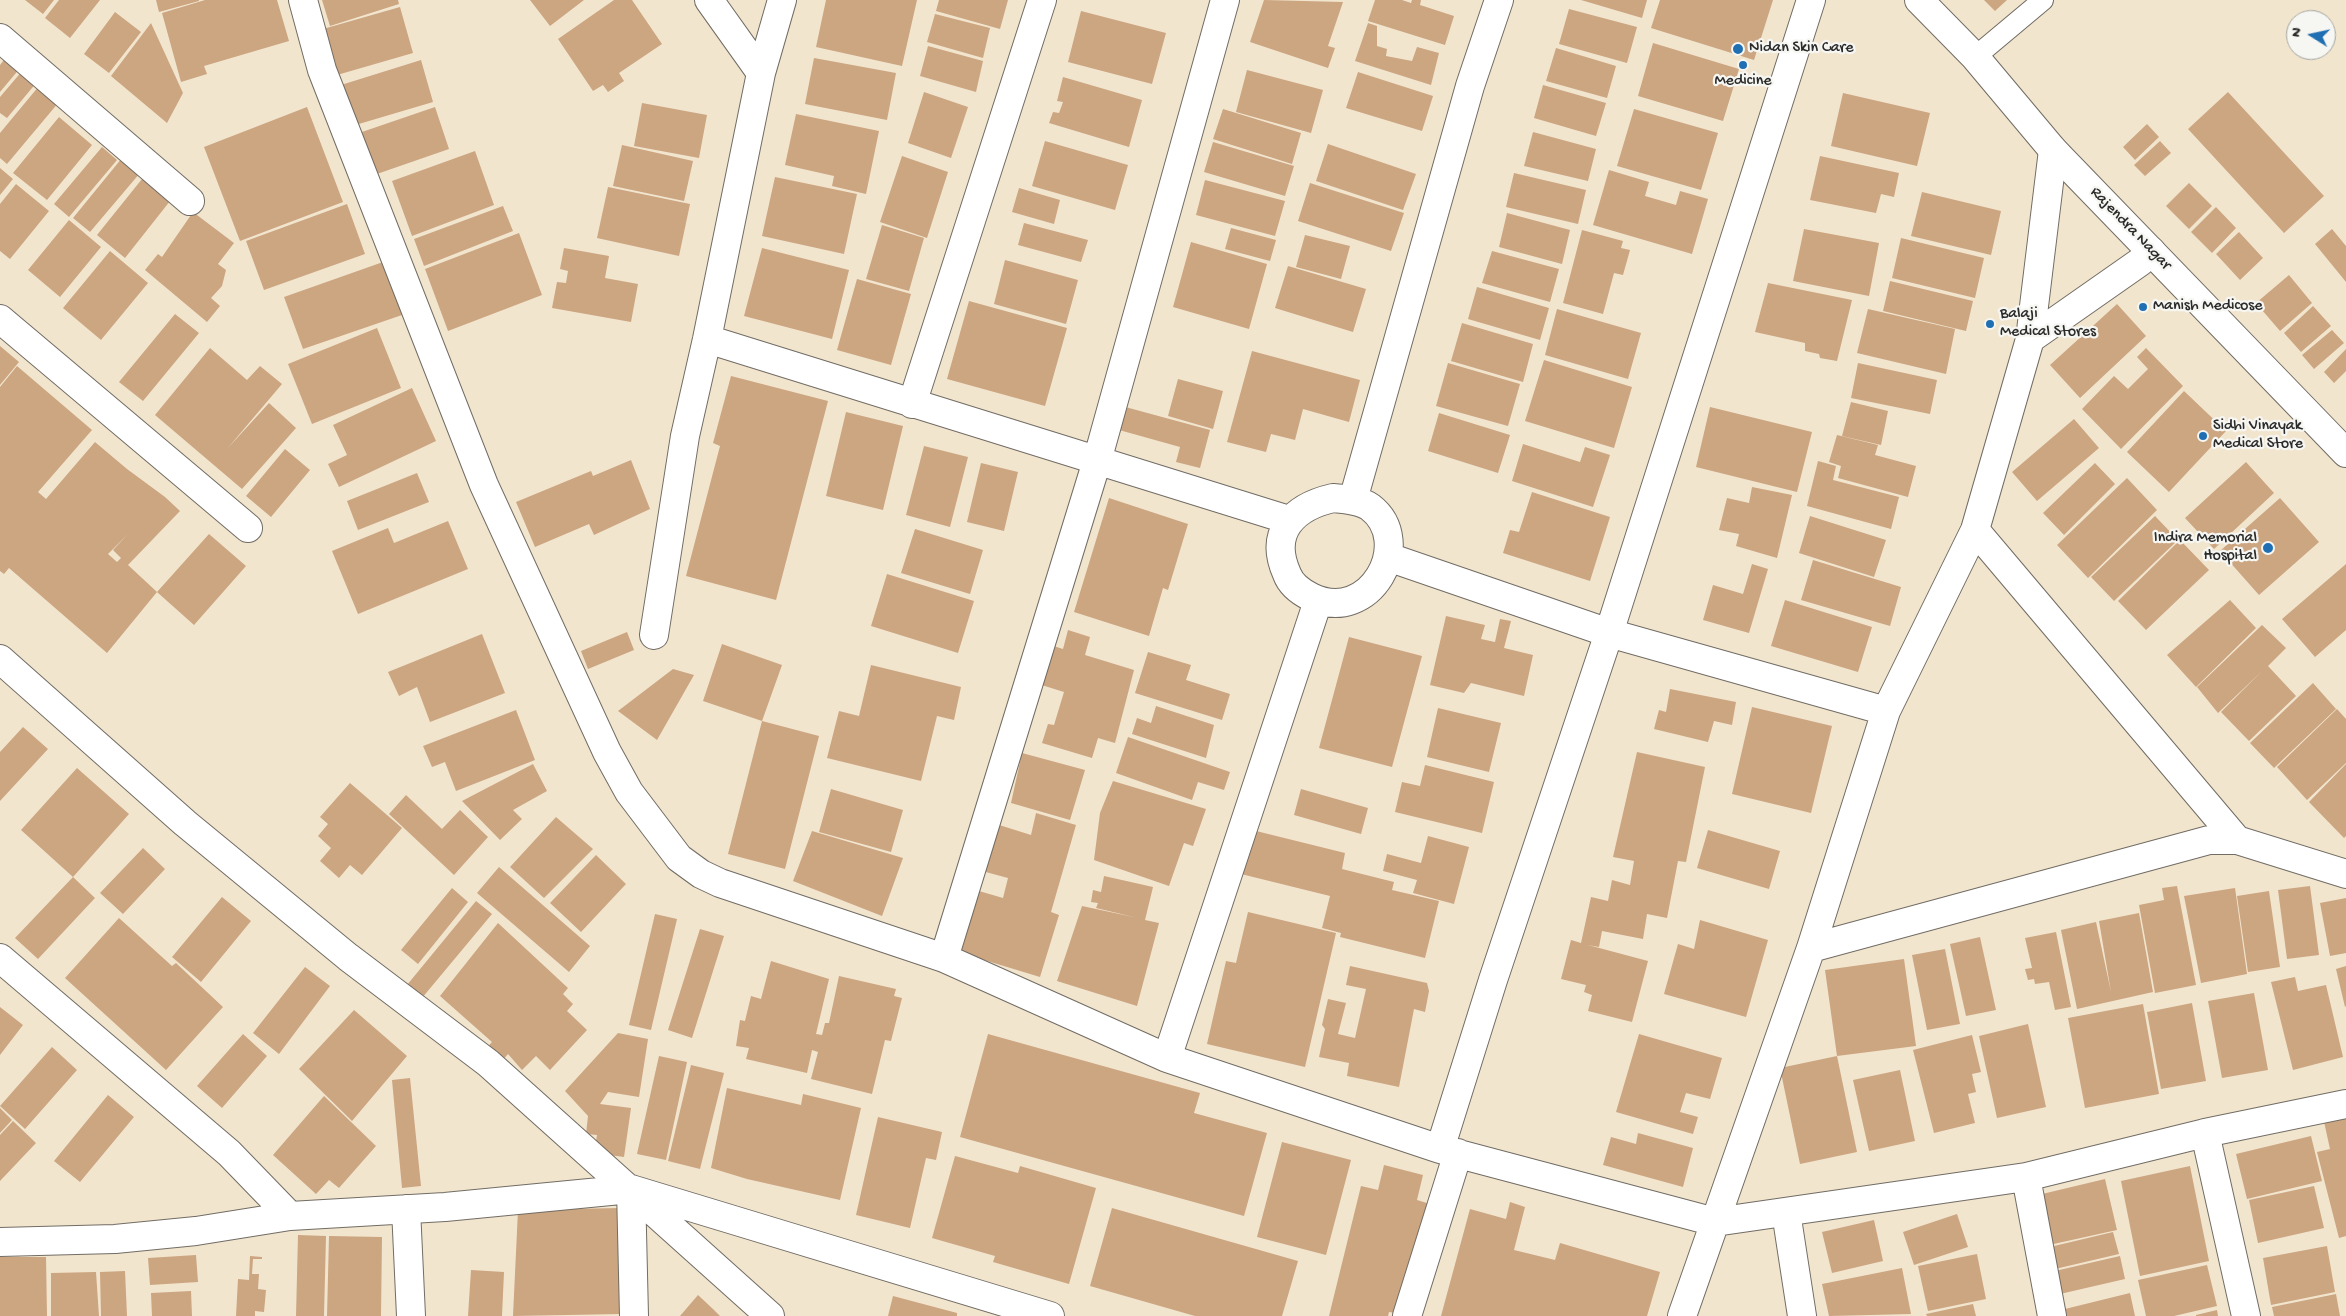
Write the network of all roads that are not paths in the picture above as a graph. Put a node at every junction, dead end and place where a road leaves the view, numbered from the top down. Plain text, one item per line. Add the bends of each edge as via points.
1 (303, 0) edge
2 (708, 0) edge
3 (782, 0) edge
4 (1042, 0) edge
5 (1225, 0) edge
6 (1499, 0) edge
7 (1811, 0) edge
8 (1918, 0) edge
9 (2044, 0) edge
10 (0, 38) edge
11 (1975, 57) junction
12 (761, 73) junction
13 (2053, 150) junction
14 (190, 200) dead end
15 (2151, 251) junction
16 (0, 319) edge
17 (2030, 338) junction
18 (707, 339) junction
19 (912, 404) junction
20 (2346, 453) edge
21 (1097, 461) junction
22 (1353, 500) junction
23 (1289, 520) junction
24 (248, 528) dead end
25 (1975, 530) junction
26 (1388, 557) junction
27 (1318, 601) junction
28 (1609, 633) junction
29 (654, 635) dead end
30 (0, 659) edge
31 (1886, 711) junction
32 (2237, 840) junction
33 (2346, 874) edge
34 (1811, 948) junction
35 (0, 958) edge
36 (944, 958) junction
37 (1167, 1058) junction
38 (2346, 1104) edge
39 (2204, 1133) junction
40 (1449, 1151) junction
41 (2026, 1178) junction
42 (631, 1190) junction
43 (406, 1209) junction
44 (1786, 1212) junction
45 (290, 1216) junction
46 (1715, 1222) junction
47 (0, 1242) edge
48 (411, 1316) edge
49 (634, 1316) edge
50 (770, 1316) edge
51 (1050, 1316) edge
52 (1407, 1316) edge
53 (1682, 1316) edge
54 (1802, 1316) edge
55 (2052, 1316) edge
56 (2246, 1316) edge

1 - 36 street via 322,70 484,485 607,752 629,792 680,858 701,874
2 - 12 street
3 - 12 street
4 - 19 street
5 - 21 street
6 - 22 street via 1470,86
7 - 28 street
8 - 11 street, Rajendra Nagar
9 - 11 lane
10 - 14 street
11 - 13 street, Rajendra Nagar
12 - 18 street
13 - 15 street, Rajendra Nagar
13 - 17 street
15 - 17 street via 2140,262
15 - 20 street, Rajendra Nagar
16 - 24 street
17 - 25 street
18 - 19 street
18 - 29 street via 685,436
19 - 21 street
21 - 23 street
21 - 36 street
22 - 23 street via 1333,498 1312,503
22 - 26 street via 1370,507 1381,521 1388,538
23 - 27 street via 1280,544 1281,563 1289,580 1302,593
25 - 31 street
25 - 32 street
26 - 27 street via 1382,575 1355,600 1337,603
26 - 28 street
27 - 37 street
28 - 31 street
28 - 40 street via 1493,980
30 - 42 street via 185,823 348,957 488,1063
31 - 34 street
32 - 33 street
32 - 34 street via 2209,840
34 - 46 street
35 - 45 street via 229,1153
36 - 37 street
37 - 40 street
38 - 39 street
39 - 41 street
39 - 56 street
40 - 46 street
40 - 52 street
41 - 44 street
41 - 55 street
42 - 43 street
42 - 49 street
42 - 50 street
42 - 51 street
43 - 45 street
43 - 48 street
44 - 46 street
44 - 54 street
45 - 47 street via 196,1231 114,1239
46 - 53 street

